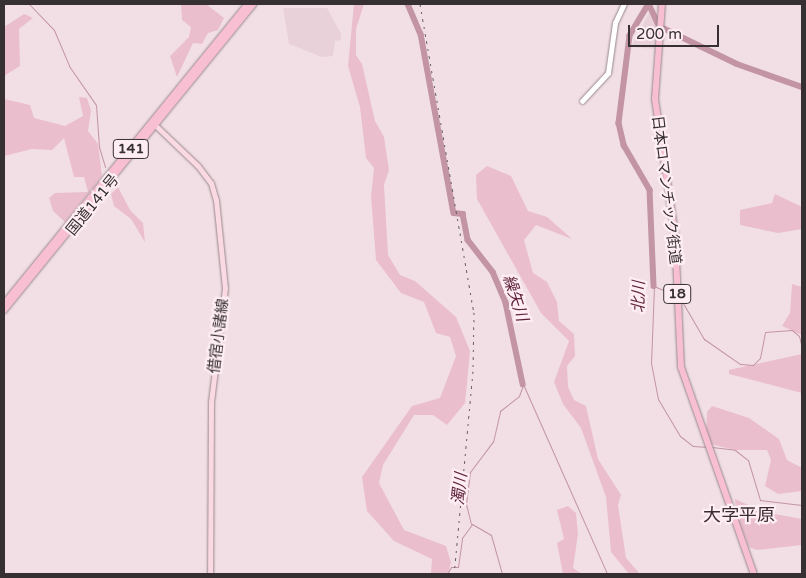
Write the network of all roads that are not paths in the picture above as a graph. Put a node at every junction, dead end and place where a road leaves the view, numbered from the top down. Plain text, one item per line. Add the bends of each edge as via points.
1 (248, 4) edge
2 (254, 4) edge
3 (624, 4) edge
4 (662, 4) edge
5 (582, 101) dead end
6 (154, 124) junction
7 (4, 304) edge
8 (4, 310) edge
9 (210, 574) edge
10 (754, 574) edge

1 - 6 highway, 国道141号 / 141
2 - 6 highway, 国道141号 / 141
3 - 5 street via 615,23 608,73
4 - 10 highway, 日本ロマンチック街道 / 18 via 655,99 675,235 681,366
6 - 7 highway, 国道141号 / 141
6 - 8 highway, 国道141号 / 141
6 - 9 main road, 借宿小諸線 via 198,166 211,183 216,200 226,288 211,402

